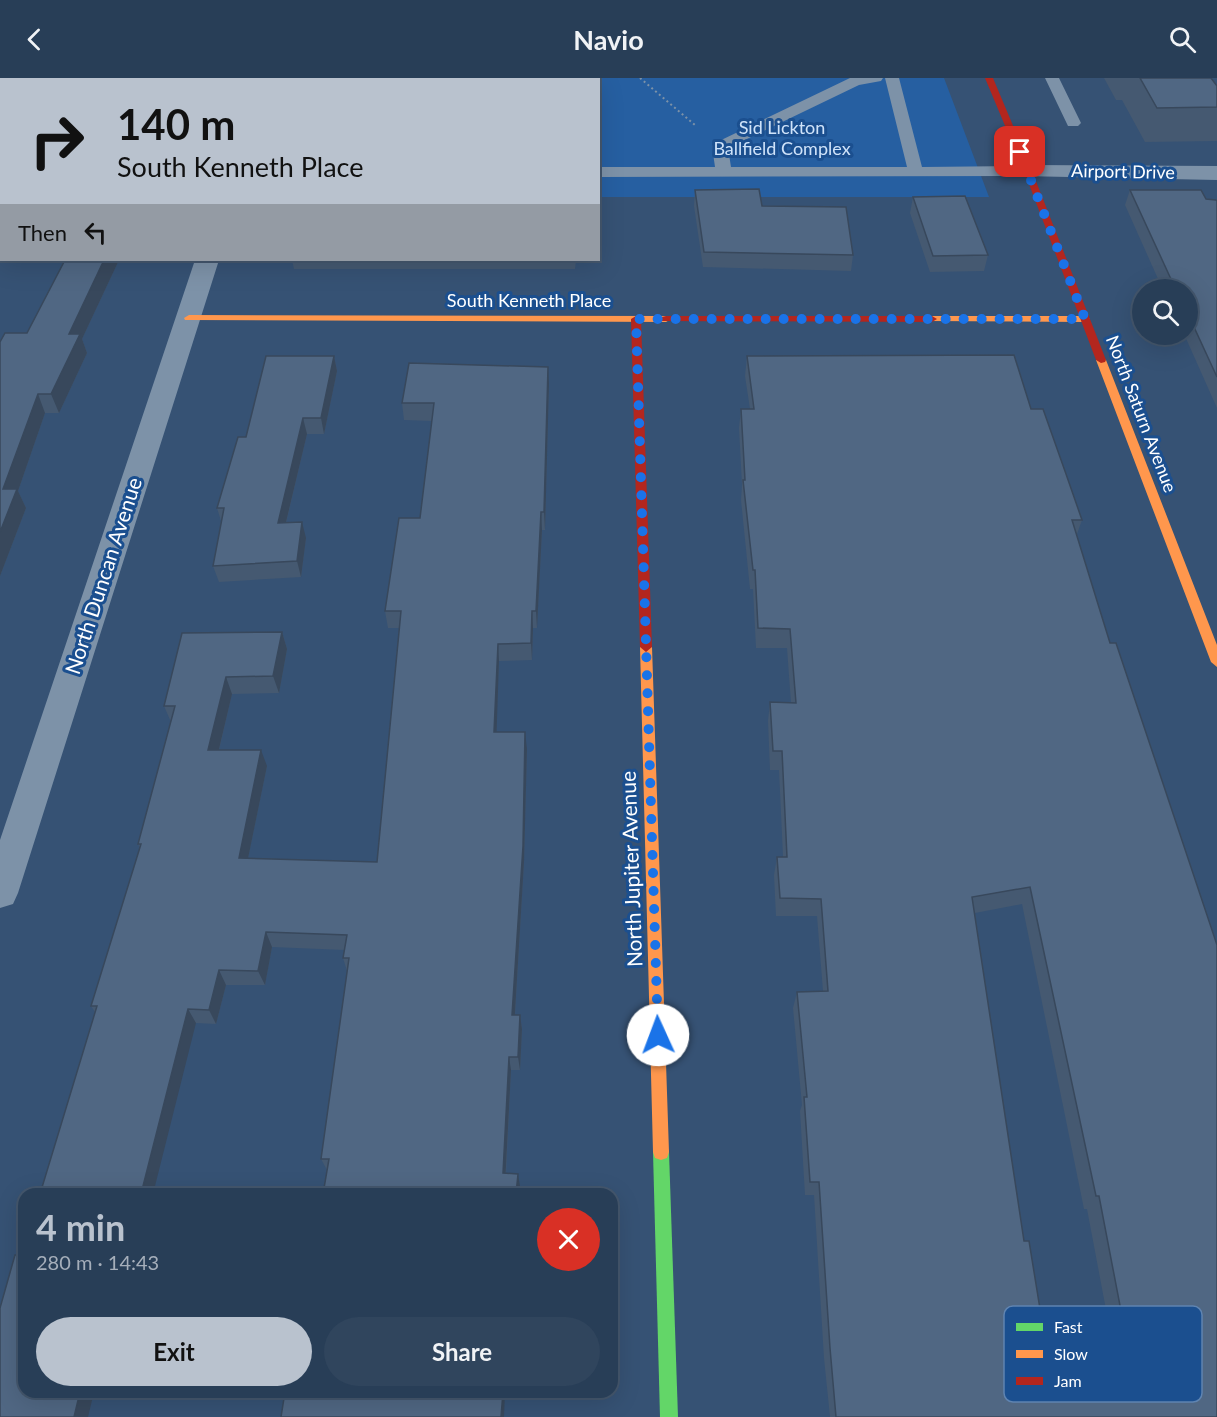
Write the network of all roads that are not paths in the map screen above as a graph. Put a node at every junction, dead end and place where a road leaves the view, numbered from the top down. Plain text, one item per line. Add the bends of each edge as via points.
1 (876, 78) edge
2 (892, 78) edge
3 (989, 78) edge
4 (1052, 78) edge
5 (1073, 123) dead end
6 (1028, 171) junction
7 (600, 172) edge
8 (916, 172) junction
9 (724, 173) junction
10 (1217, 173) edge
11 (207, 261) edge
12 (189, 318) junction
13 (636, 319) junction
14 (1085, 319) junction
15 (1217, 662) edge
16 (0, 893) edge
17 (669, 1417) edge

1 - 9 lane via 855,81 720,146
2 - 8 lane
3 - 6 street, North Saturn Avenue
4 - 5 lane
6 - 8 lane
6 - 10 street, Airport Drive
6 - 14 street, North Saturn Avenue
7 - 9 lane
8 - 9 lane
11 - 12 street, North Duncan Avenue
12 - 13 street, South Kenneth Place
12 - 16 street, North Duncan Avenue
13 - 14 street, South Kenneth Place
13 - 17 street, North Jupiter Avenue
14 - 15 street, North Saturn Avenue

